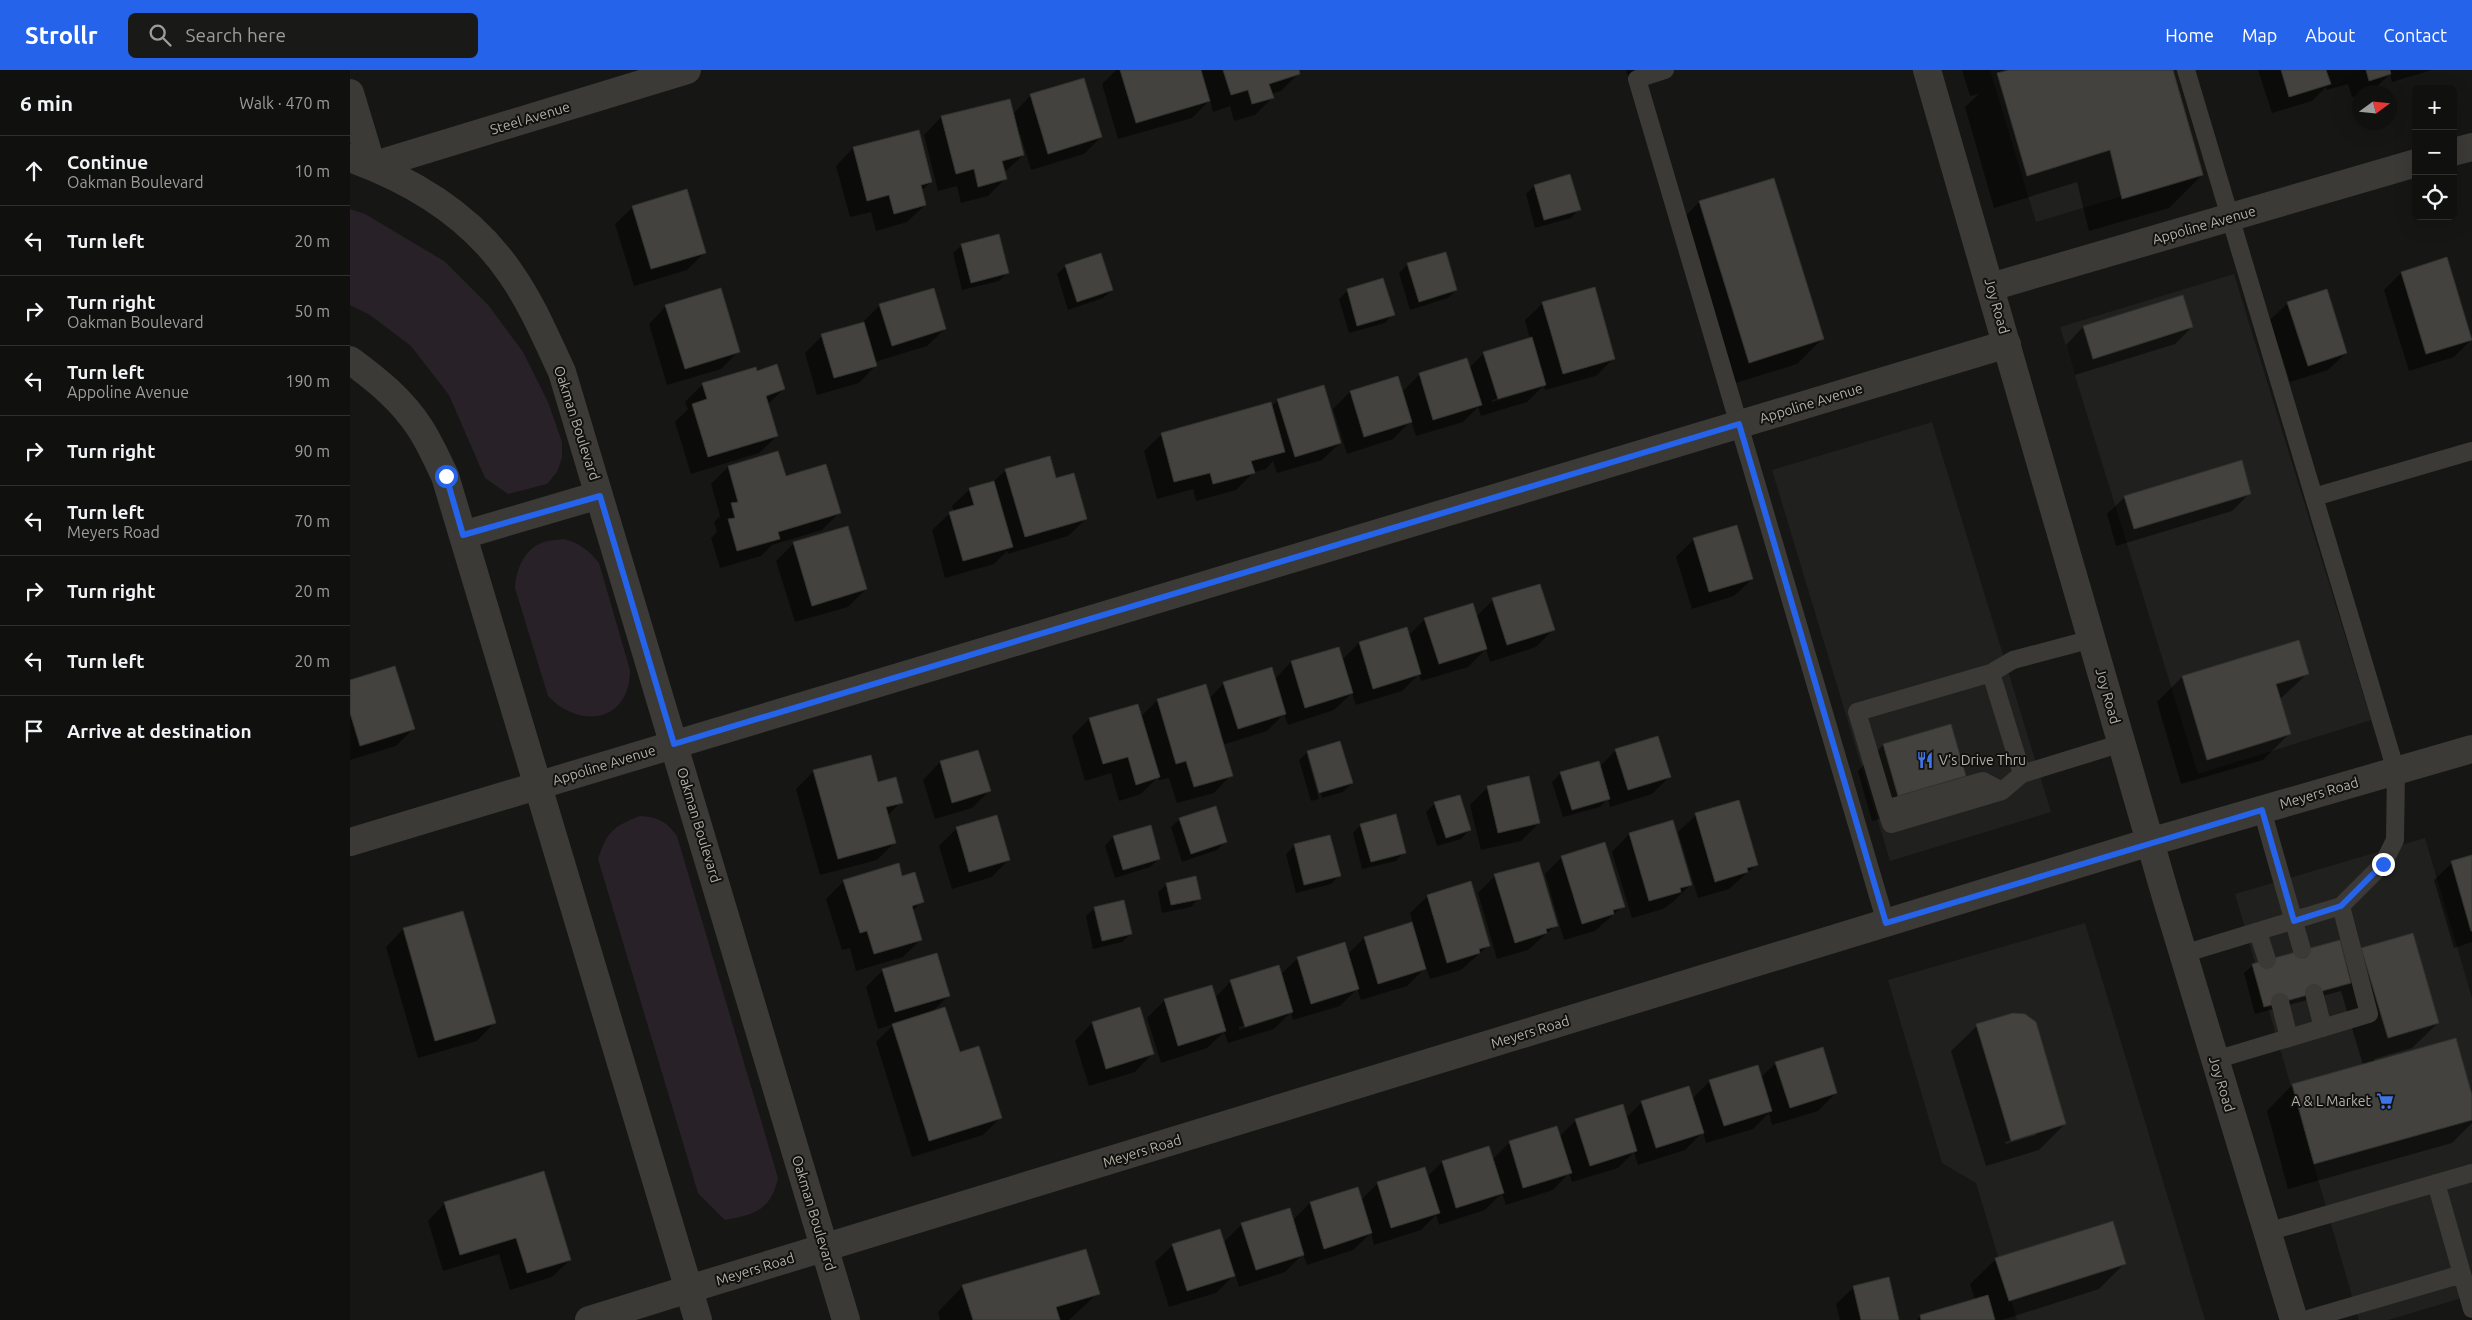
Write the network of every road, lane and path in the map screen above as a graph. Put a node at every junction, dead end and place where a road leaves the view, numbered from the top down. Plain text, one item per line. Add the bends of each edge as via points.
1 (687, 70) edge
2 (1665, 70) edge
3 (1928, 70) edge
4 (2186, 70) edge
5 (350, 93) edge
6 (2472, 147) edge
7 (2457, 151) edge
8 (361, 162) edge
9 (2412, 164) edge
10 (2230, 217) junction
11 (1992, 287) junction
12 (2007, 344) junction
13 (350, 360) edge
14 (1739, 424) junction
15 (2472, 451) edge
16 (600, 496) junction
17 (2314, 497) junction
18 (463, 535) junction
19 (2092, 639) junction
20 (1991, 673) junction
21 (2122, 743) junction
22 (674, 744) junction
23 (2472, 749) edge
24 (2396, 771) junction
25 (2022, 774) junction
26 (539, 785) junction
27 (2262, 810) junction
28 (350, 842) edge
29 (2150, 842) junction
30 (2341, 906) junction
31 (2294, 921) junction
32 (1886, 923) junction
33 (2258, 932) junction
34 (2302, 950) dead end
35 (2184, 954) junction
36 (2267, 960) dead end
37 (2314, 993) dead end
38 (2280, 1002) dead end
39 (2323, 1028) junction
40 (2289, 1038) junction
41 (2214, 1060) junction
42 (2472, 1173) edge
43 (2436, 1183) junction
44 (2267, 1232) junction
45 (824, 1248) junction
46 (2462, 1274) junction
47 (689, 1289) junction
48 (2472, 1309) edge
49 (589, 1320) edge
50 (698, 1320) edge
51 (846, 1320) edge
52 (2294, 1320) edge
53 (2305, 1320) edge

1 - 8 street, Steel Avenue
2 - 14 lane via 1637,79
3 - 11 street, Joy Road
4 - 10 lane
5 - 8 street
6 - 7 street
8 - 16 street, Oakman Boulevard via 412,184 451,210 485,241 511,274 535,314 562,372
9 - 10 street, Appoline Avenue
10 - 11 street, Appoline Avenue
10 - 17 lane
11 - 12 street, Joy Road
12 - 14 street, Appoline Avenue
12 - 19 street, Joy Road
13 - 18 street via 376,378 420,427 446,476
14 - 22 street, Appoline Avenue
14 - 32 lane
15 - 17 lane
16 - 18 street
16 - 22 street, Oakman Boulevard
17 - 24 lane
18 - 26 street
19 - 20 lane via 2013,660
19 - 21 street, Joy Road
20 - 25 lane
20 - 25 lane via 1858,712 1886,809 1891,824 2002,791
21 - 25 lane
21 - 29 street, Joy Road
22 - 26 street, Appoline Avenue
22 - 45 street, Oakman Boulevard
23 - 24 street, Meyers Road
24 - 27 street, Meyers Road
24 - 30 lane via 2395,840 2383,864
26 - 28 street, Appoline Avenue
26 - 47 street
27 - 29 street, Meyers Road
27 - 31 lane
29 - 32 street, Meyers Road
29 - 35 street, Joy Road
30 - 31 lane
30 - 39 lane via 2369,1014
31 - 33 lane
31 - 34 lane
32 - 45 street, Meyers Road
33 - 35 lane
33 - 36 lane
35 - 41 street, Joy Road
37 - 39 lane
38 - 40 lane
39 - 40 lane
40 - 41 lane
41 - 44 street, Joy Road
42 - 43 lane
43 - 44 lane
43 - 46 lane
44 - 52 street, Joy Road
45 - 47 street, Meyers Road
45 - 51 street, Oakman Boulevard
46 - 48 lane
46 - 53 lane
47 - 49 street, Meyers Road
47 - 50 street

